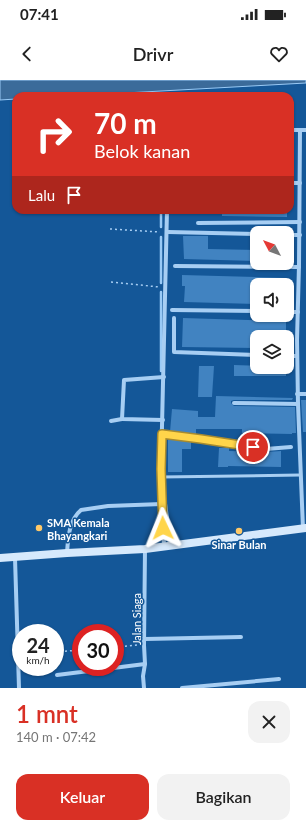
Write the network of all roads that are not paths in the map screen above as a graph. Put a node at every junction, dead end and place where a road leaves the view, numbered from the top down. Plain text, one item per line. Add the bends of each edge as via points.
1 (294, 130) edge
2 (300, 130) junction
3 (306, 130) edge
4 (294, 183) edge
5 (300, 183) junction
6 (167, 214) edge
7 (300, 222) junction
8 (198, 223) dead end
9 (168, 232) junction
10 (250, 234) edge
11 (294, 235) edge
12 (300, 235) junction
13 (175, 266) dead end
14 (299, 267) junction
15 (172, 310) dead end
16 (250, 311) edge
17 (294, 312) edge
18 (298, 312) junction
19 (174, 318) dead end
20 (250, 355) edge
21 (297, 356) joint
22 (164, 377) junction
23 (297, 394) junction
24 (306, 394) edge
25 (234, 403) dead end
26 (298, 404) junction
27 (122, 419) junction
28 (163, 420) junction
29 (111, 421) dead end
30 (162, 434) junction
31 (291, 446) dead end
32 (300, 475) junction
33 (161, 477) junction
34 (162, 504) junction
35 (305, 529) edge
36 (164, 546) junction
37 (145, 550) junction
38 (67, 553) junction
39 (0, 558) edge
40 (15, 558) junction
41 (241, 637) dead end
42 (144, 639) junction
43 (145, 664) junction
44 (64, 674) edge
45 (279, 679) dead end
46 (19, 688) edge
47 (144, 688) edge
48 (182, 688) edge

1 - 2 street
2 - 3 street
2 - 5 street
4 - 5 street
5 - 7 street
6 - 9 street
7 - 8 street
7 - 12 street
9 - 10 street
9 - 22 street
11 - 12 street
12 - 14 street
13 - 14 street
14 - 18 street
15 - 16 street
17 - 18 street
18 - 21 street
19 - 20 street via 174,352
21 - 23 street
22 - 27 street via 124,380
22 - 28 street
23 - 24 street
23 - 26 street
25 - 26 street
26 - 32 street
27 - 28 street
27 - 29 street
28 - 30 street
30 - 31 street via 266,449
30 - 33 street
32 - 33 lane
32 - 35 street
33 - 34 street
34 - 36 street
34 - 38 street via 108,506 82,510 74,518 71,526
35 - 36 main road
36 - 37 main road
37 - 38 main road
37 - 42 street, Jalan Siaga
38 - 40 main road
39 - 40 main road
40 - 46 street
41 - 42 street
42 - 43 street, Jalan Siaga
43 - 44 street
43 - 47 street, Jalan Siaga
45 - 48 street

